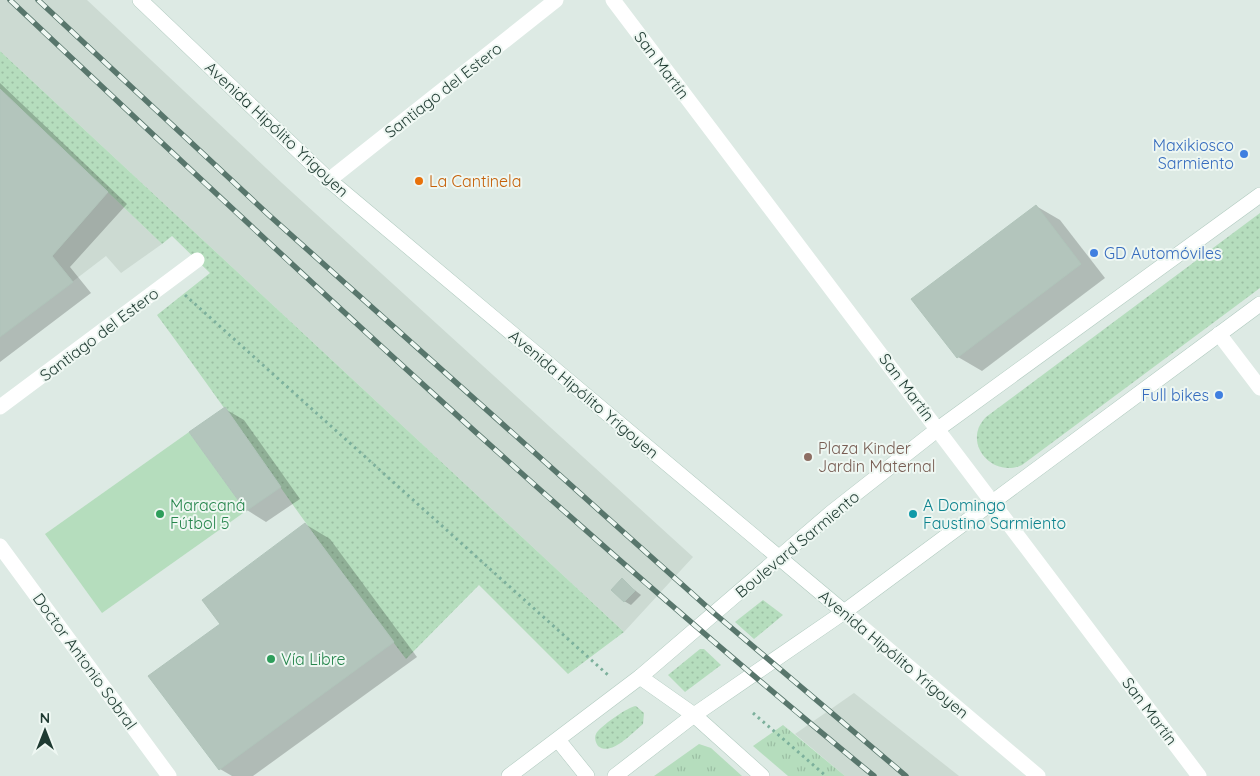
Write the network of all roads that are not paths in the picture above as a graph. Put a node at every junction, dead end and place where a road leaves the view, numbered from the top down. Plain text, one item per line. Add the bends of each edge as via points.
1 (140, 0) edge
2 (556, 0) edge
3 (613, 0) edge
4 (329, 180) junction
5 (1260, 195) edge
6 (197, 260) dead end
7 (1260, 304) edge
8 (1219, 334) junction
9 (1260, 388) edge
10 (0, 407) edge
11 (938, 429) junction
12 (993, 501) junction
13 (0, 546) edge
14 (779, 559) junction
15 (844, 612) junction
16 (640, 677) junction
17 (694, 715) junction
18 (558, 740) junction
19 (169, 776) edge
20 (509, 776) edge
21 (587, 776) edge
22 (615, 776) edge
23 (762, 776) edge
24 (1038, 776) edge
25 (1199, 776) edge

1 - 4 main road, Avenida Hipólito Yrigoyen
2 - 4 main road, Santiago del Estero
3 - 11 main road, San Martín
4 - 14 main road, Avenida Hipólito Yrigoyen
5 - 11 main road, Boulevard Sarmiento
6 - 10 main road, Santiago del Estero
7 - 8 main road
8 - 9 main road
8 - 12 main road
11 - 12 main road, San Martín
11 - 14 main road, Boulevard Sarmiento via 831,513
12 - 15 main road
12 - 25 main road, San Martín
13 - 19 main road, Doctor Antonio Sobral
14 - 15 main road, Avenida Hipólito Yrigoyen
14 - 16 main road, Boulevard Sarmiento
15 - 17 main road
15 - 24 main road, Avenida Hipólito Yrigoyen
16 - 17 main road
16 - 18 main road, Boulevard Sarmiento
17 - 22 main road
17 - 23 main road
18 - 20 main road, Boulevard Sarmiento
18 - 21 main road

